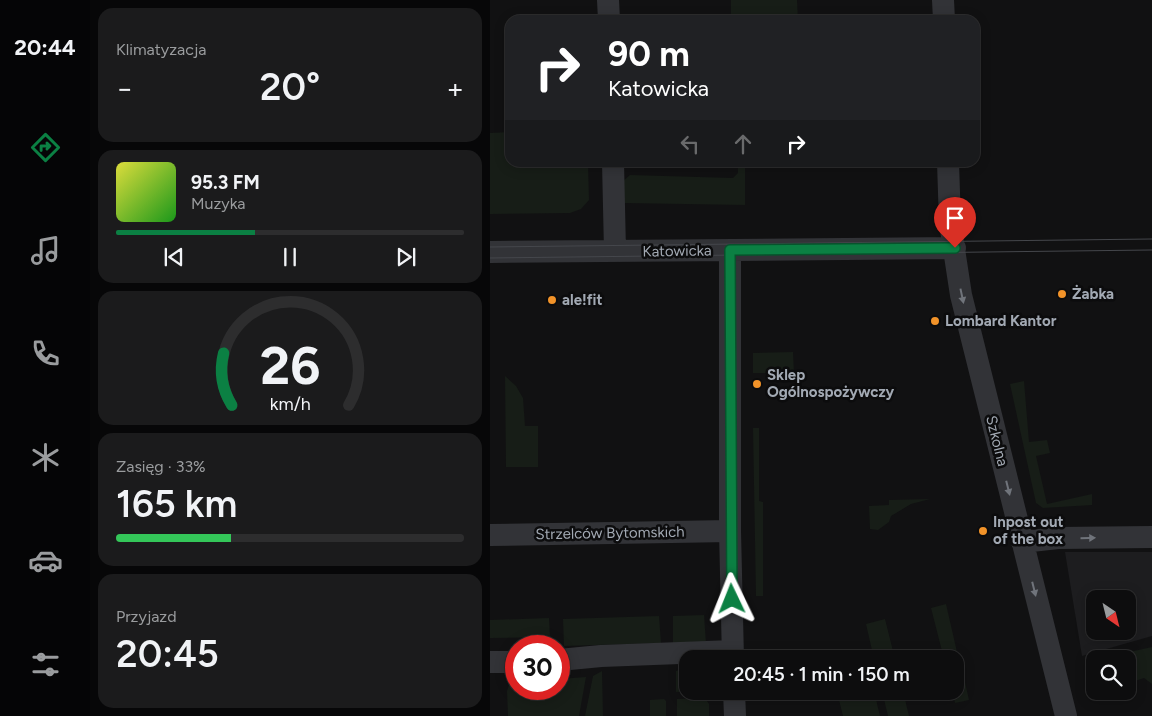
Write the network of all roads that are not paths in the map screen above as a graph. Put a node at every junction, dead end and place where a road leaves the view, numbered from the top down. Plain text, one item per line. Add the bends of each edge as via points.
1 (608, 0) edge
2 (944, 0) edge
3 (608, 15) edge
4 (944, 15) edge
5 (614, 167) edge
6 (948, 167) edge
7 (955, 248) junction
8 (730, 250) junction
9 (615, 251) junction
10 (490, 252) edge
11 (730, 531) junction
12 (490, 535) edge
13 (1152, 537) edge
14 (1022, 542) junction
15 (733, 650) edge
16 (679, 657) edge
17 (570, 660) edge
18 (490, 662) edge
19 (505, 662) edge
20 (734, 700) edge
21 (735, 716) edge
22 (1066, 716) edge

1 - 3 street
2 - 4 street
5 - 9 street
6 - 7 street, Szkolna via 950,223
7 - 8 street, Katowicka
7 -> 14 street, Szkolna via 961,295
8 - 9 street, Katowicka
8 - 11 street
9 - 10 street, Katowicka
11 - 12 street, Strzelców Bytomskich
11 - 15 street
14 -> 13 street via 1058,538
14 -> 22 street, Szkolna
16 - 17 street
18 - 19 street
20 - 21 street

